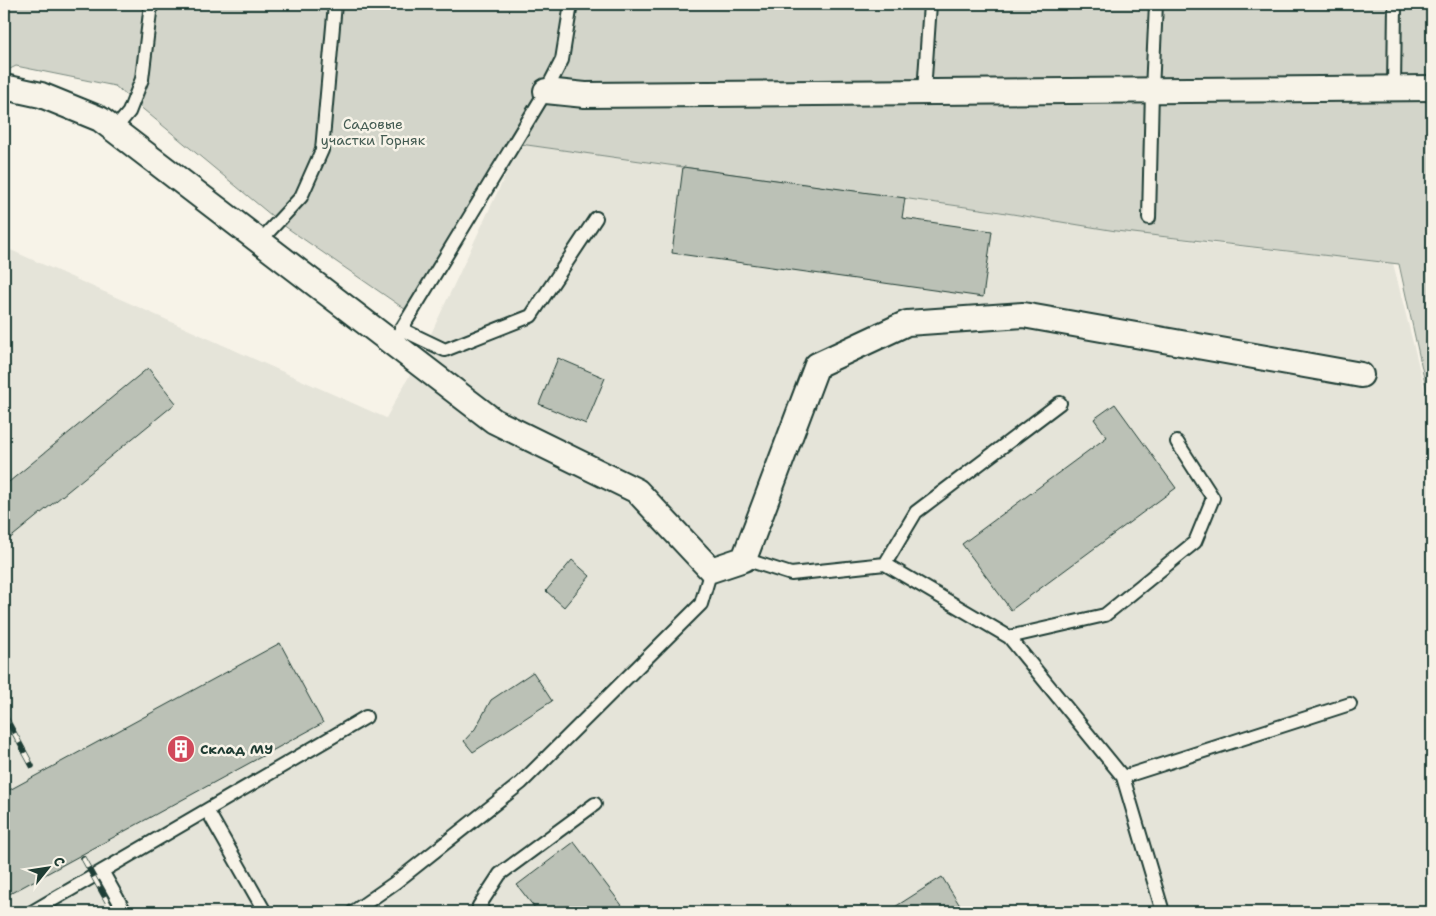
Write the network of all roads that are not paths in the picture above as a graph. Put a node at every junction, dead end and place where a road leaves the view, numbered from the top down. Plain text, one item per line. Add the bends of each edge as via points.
1 (152, 4) edge
2 (335, 4) edge
3 (571, 4) edge
4 (930, 4) edge
5 (1156, 4) edge
6 (1395, 4) edge
7 (4, 87) edge
8 (1394, 88) junction
9 (1432, 88) edge
10 (1152, 90) junction
11 (546, 91) junction
12 (924, 92) junction
13 (114, 130) junction
14 (596, 218) dead end
15 (1149, 218) dead end
16 (259, 242) junction
17 (397, 336) junction
18 (1361, 375) dead end
19 (1060, 403) dead end
20 (1177, 442) dead end
21 (744, 559) junction
22 (885, 564) junction
23 (711, 570) junction
24 (1009, 636) junction
25 (1350, 704) dead end
26 (366, 717) dead end
27 (1123, 777) junction
28 (595, 804) dead end
29 (207, 810) junction
30 (102, 872) junction
31 (32, 912) edge
32 (125, 912) edge
33 (265, 912) edge
34 (353, 912) edge
35 (484, 912) edge
36 (1162, 912) edge

1 - 13 lane via 142,79 129,112
2 - 16 lane via 322,150 301,196
3 - 11 lane via 562,60
4 - 12 lane
5 - 10 lane
6 - 8 lane
7 - 13 street via 41,95 100,119
8 - 9 street
8 - 10 street
10 - 12 street
10 - 15 lane
11 - 12 street via 585,95
11 - 17 lane
13 - 16 street
14 - 17 lane via 531,316 445,350
16 - 17 street
17 - 23 street via 494,421 637,491
18 - 21 street via 1023,315 907,323 816,365
19 - 22 lane via 916,512
20 - 24 lane via 1213,498 1195,542 1105,615
21 - 22 lane via 791,574
21 - 23 street
22 - 24 lane
23 - 34 lane via 701,604 521,783
24 - 27 lane
25 - 27 lane
26 - 29 lane
27 - 36 lane
28 - 35 lane via 500,874 479,906
29 - 30 lane
29 - 33 lane
30 - 31 lane
30 - 32 lane

